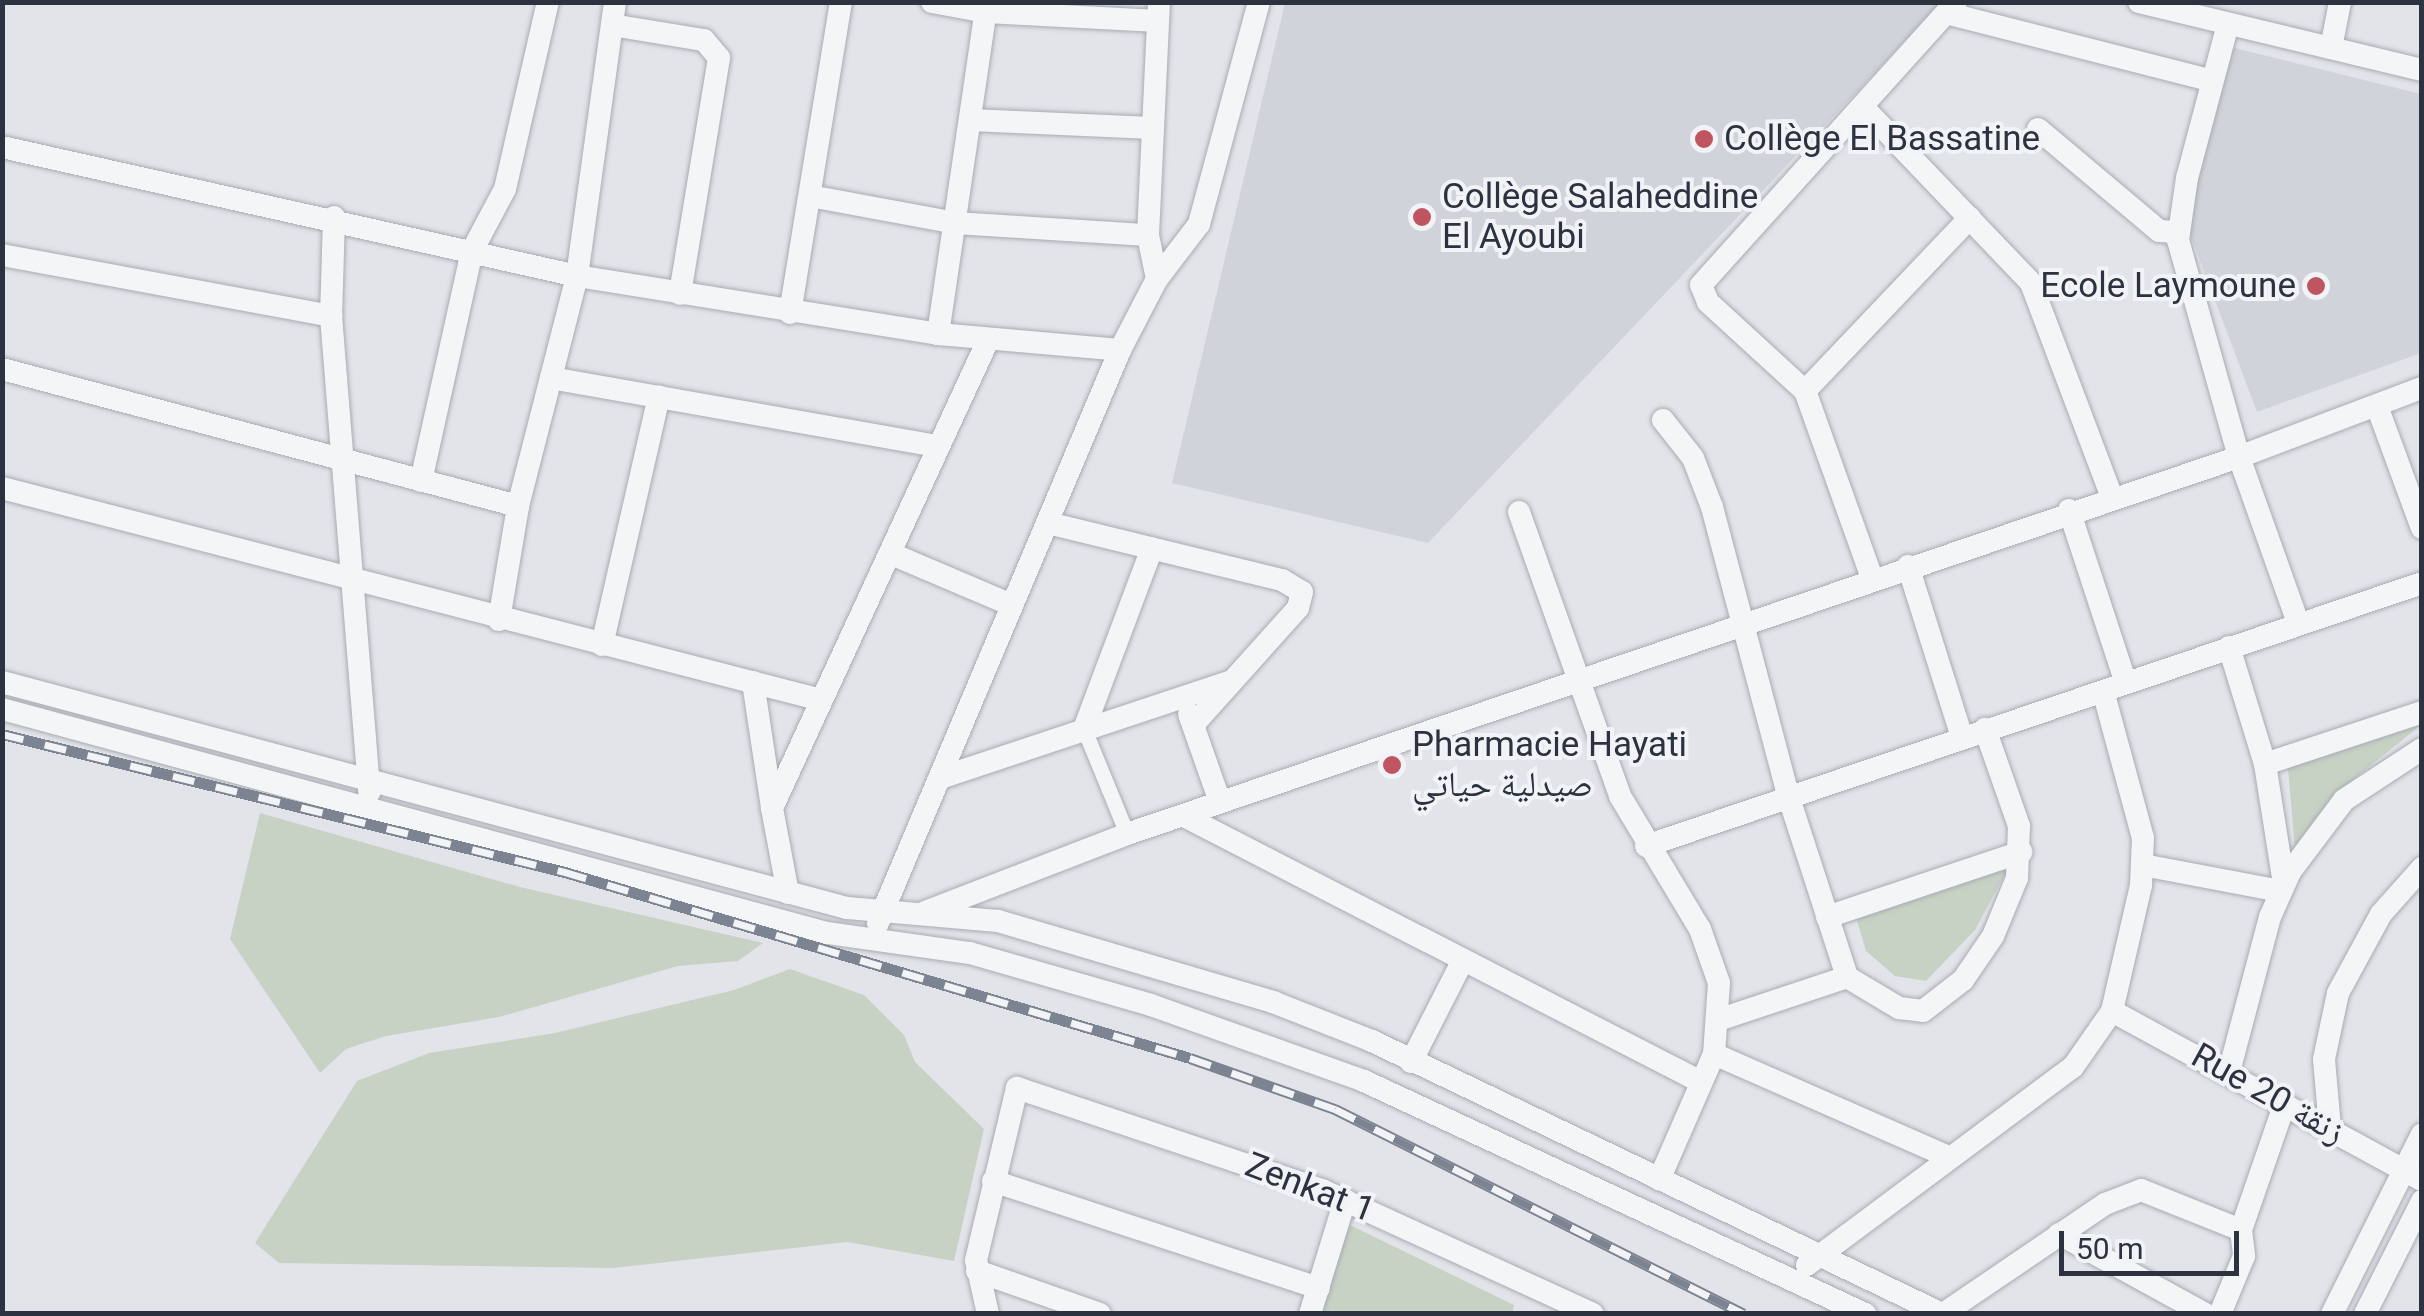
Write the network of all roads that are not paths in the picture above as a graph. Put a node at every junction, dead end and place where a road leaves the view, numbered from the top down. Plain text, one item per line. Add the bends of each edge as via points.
1 (548, 2) edge
2 (841, 2) edge
3 (932, 2) edge
4 (1259, 2) edge
5 (2139, 2) edge
6 (2340, 2) edge
7 (987, 7) edge
8 (1953, 8) edge
9 (1158, 12) edge
10 (614, 14) edge
11 (2228, 24) junction
12 (2330, 48) junction
13 (2422, 70) edge
14 (2212, 81) junction
15 (1862, 107) junction
16 (970, 120) junction
17 (1153, 128) junction
18 (2038, 129) dead end
19 (2, 147) edge
20 (810, 196) junction
21 (334, 218) junction
22 (1970, 218) junction
23 (955, 222) junction
24 (2177, 232) junction
25 (1148, 234) junction
26 (472, 251) junction
27 (2, 255) edge
28 (577, 276) junction
29 (1156, 280) junction
30 (680, 294) junction
31 (790, 313) junction
32 (332, 316) junction
33 (938, 334) junction
34 (988, 340) junction
35 (1120, 350) junction
36 (2, 370) edge
37 (551, 378) junction
38 (2422, 388) edge
39 (1805, 390) junction
40 (658, 396) junction
41 (2377, 406) junction
42 (1664, 420) dead end
43 (935, 446) junction
44 (2240, 457) junction
45 (345, 461) junction
46 (421, 481) junction
47 (2, 488) edge
48 (2111, 495) junction
49 (518, 506) junction
50 (2070, 510) junction
51 (1519, 512) dead end
52 (1048, 523) junction
53 (2422, 528) edge
54 (1152, 548) junction
55 (894, 556) junction
56 (1908, 566) junction
57 (1872, 578) junction
58 (351, 581) junction
59 (2422, 582) edge
60 (1012, 604) junction
61 (499, 620) junction
62 (1744, 620) junction
63 (2298, 623) junction
64 (602, 645) junction
65 (2229, 647) junction
66 (1579, 677) junction
67 (1233, 681) junction
68 (2, 682) edge
69 (754, 682) junction
70 (2126, 683) junction
71 (2103, 691) junction
72 (1183, 697) junction
73 (822, 700) junction
74 (2, 709) edge
75 (2422, 712) edge
76 (1193, 725) junction
77 (1084, 729) junction
78 (1974, 733) junction
79 (2422, 749) edge
80 (2265, 764) junction
81 (940, 778) junction
82 (368, 781) junction
83 (1789, 798) junction
84 (1220, 802) junction
85 (369, 806) junction
86 (772, 808) junction
87 (1184, 816) junction
88 (1128, 834) junction
89 (1646, 846) junction
90 (2021, 852) junction
91 (2143, 866) junction
92 (2422, 868) edge
93 (2282, 887) junction
94 (788, 893) junction
95 (881, 914) junction
96 (918, 915) junction
97 (1827, 917) junction
98 (870, 941) junction
99 (1463, 960) junction
100 (1847, 976) junction
101 (2112, 1010) junction
102 (1721, 1019) junction
103 (1714, 1054) junction
104 (1411, 1062) junction
105 (2229, 1072) junction
106 (1701, 1082) junction
107 (2285, 1103) junction
108 (2330, 1128) junction
109 (2422, 1134) edge
110 (1949, 1157) junction
111 (2413, 1174) edge
112 (1659, 1180) junction
113 (993, 1182) junction
114 (1346, 1200) junction
115 (2422, 1201) edge
116 (2241, 1230) junction
117 (2058, 1234) junction
118 (1815, 1256) junction
119 (977, 1272) junction
120 (1795, 1280) junction
121 (1319, 1288) junction
122 (988, 1314) edge
123 (1100, 1314) edge
124 (1310, 1314) edge
125 (1593, 1314) edge
126 (1865, 1314) edge
127 (1942, 1314) edge
128 (2205, 1314) edge
129 (2220, 1314) edge
130 (2332, 1314) edge
131 (2365, 1314) edge

1 - 26 street via 505,189
2 - 20 street
3 - 7 street
4 - 29 street via 1212,192 1186,248
5 - 11 street
6 - 12 street
7 - 9 street
7 - 16 street
8 - 14 street
8 - 15 street
9 - 17 street
10 - 28 street
10 - 30 street via 704,40 718,58
11 - 12 street
11 - 14 street
12 - 13 street
14 - 24 street
15 - 22 street
15 - 39 street via 1701,285 1708,302
16 - 17 street
16 - 23 street
17 - 25 street
18 - 24 street via 2159,232
19 - 21 street
20 - 23 street
20 - 31 street
21 - 26 street
21 - 32 street
22 - 39 street
22 - 48 street via 2040,299
23 - 25 street
23 - 33 street
24 - 44 street
25 - 29 street
26 - 28 street
26 - 46 street
27 - 32 street
28 - 30 street
28 - 37 street
29 - 35 street
30 - 31 street
31 - 33 street
32 - 45 street
33 - 34 street
34 - 35 street
34 - 43 street
35 - 52 street
36 - 45 street
37 - 40 street
37 - 49 street
38 - 41 street
39 - 57 street
40 - 43 street
40 - 64 street
41 - 44 street
41 - 53 street
42 - 62 street via 1700,473
43 - 55 street
44 - 48 street
44 - 63 street
45 - 46 street
45 - 58 street
46 - 49 street
47 - 58 street
48 - 50 street
49 - 61 street
50 - 56 street
50 - 70 street
51 - 66 street
52 - 54 street
52 - 60 street
54 - 67 street via 1282,580 1302,592 1298,608
54 - 77 street
55 - 60 street
55 - 73 street
56 - 57 street
56 - 78 street
57 - 62 street
58 - 61 street
58 - 82 street
59 - 63 street
60 - 81 street
61 - 64 street
62 - 66 street
62 - 83 street
63 - 65 street
64 - 69 street
65 - 70 street
65 - 80 street
66 - 84 street
66 - 89 street via 1620,796
67 - 72 street
67 - 76 street
68 - 82 street
69 - 73 street
69 - 86 street
70 - 71 street
71 - 78 street
71 - 91 street via 2138,802
72 - 76 street
72 - 77 street
73 - 86 street
74 - 85 street
75 - 80 street
76 - 84 street
77 - 81 street
77 - 88 street
78 - 83 street
78 - 90 street via 2019,826
79 - 93 street via 2344,800
80 - 93 street
81 - 95 street
82 - 85 street
82 - 94 street
83 - 89 street
83 - 97 street
84 - 87 street
85 - 98 street
86 - 94 street
87 - 88 street
87 - 99 street
88 - 96 street
89 - 102 street via 1700,929 1719,983
90 - 97 street
90 - 100 street via 1993,936 1944,998 1923,1011 1907,1010
91 - 93 street
91 - 101 street
92 - 108 street via 2381,914 2338,993 2324,1059
93 - 105 street
94 - 95 street
95 - 96 street
95 - 98 street
96 - 104 street via 998,921 1064,940 1307,1013
97 - 100 street
98 - 120 street via 1037,969 1286,1051
99 - 104 street
99 - 106 street
100 - 102 street
101 - 105 street, Rue 20 زنقة
101 - 110 street via 2074,1067
102 - 103 street
103 - 106 street
103 - 110 street
104 - 112 street
105 - 107 street, Rue 20 زنقة
106 - 112 street
107 - 108 street, Rue 20 زنقة
107 - 116 street
108 - 111 street, Rue 20 زنقة
109 - 111 street
110 - 118 street
111 - 130 street
112 - 118 street
113 - 114 street, Zenkat 1 via 1017,1088
113 - 119 street
113 - 121 street
114 - 121 street
114 - 125 street, Zenkat 1
115 - 131 street
116 - 117 street via 2142,1190
116 - 129 street via 2244,1256
117 - 127 street
117 - 128 street
118 - 120 street
118 - 127 street
119 - 122 street
119 - 123 street
120 - 126 street
121 - 124 street

